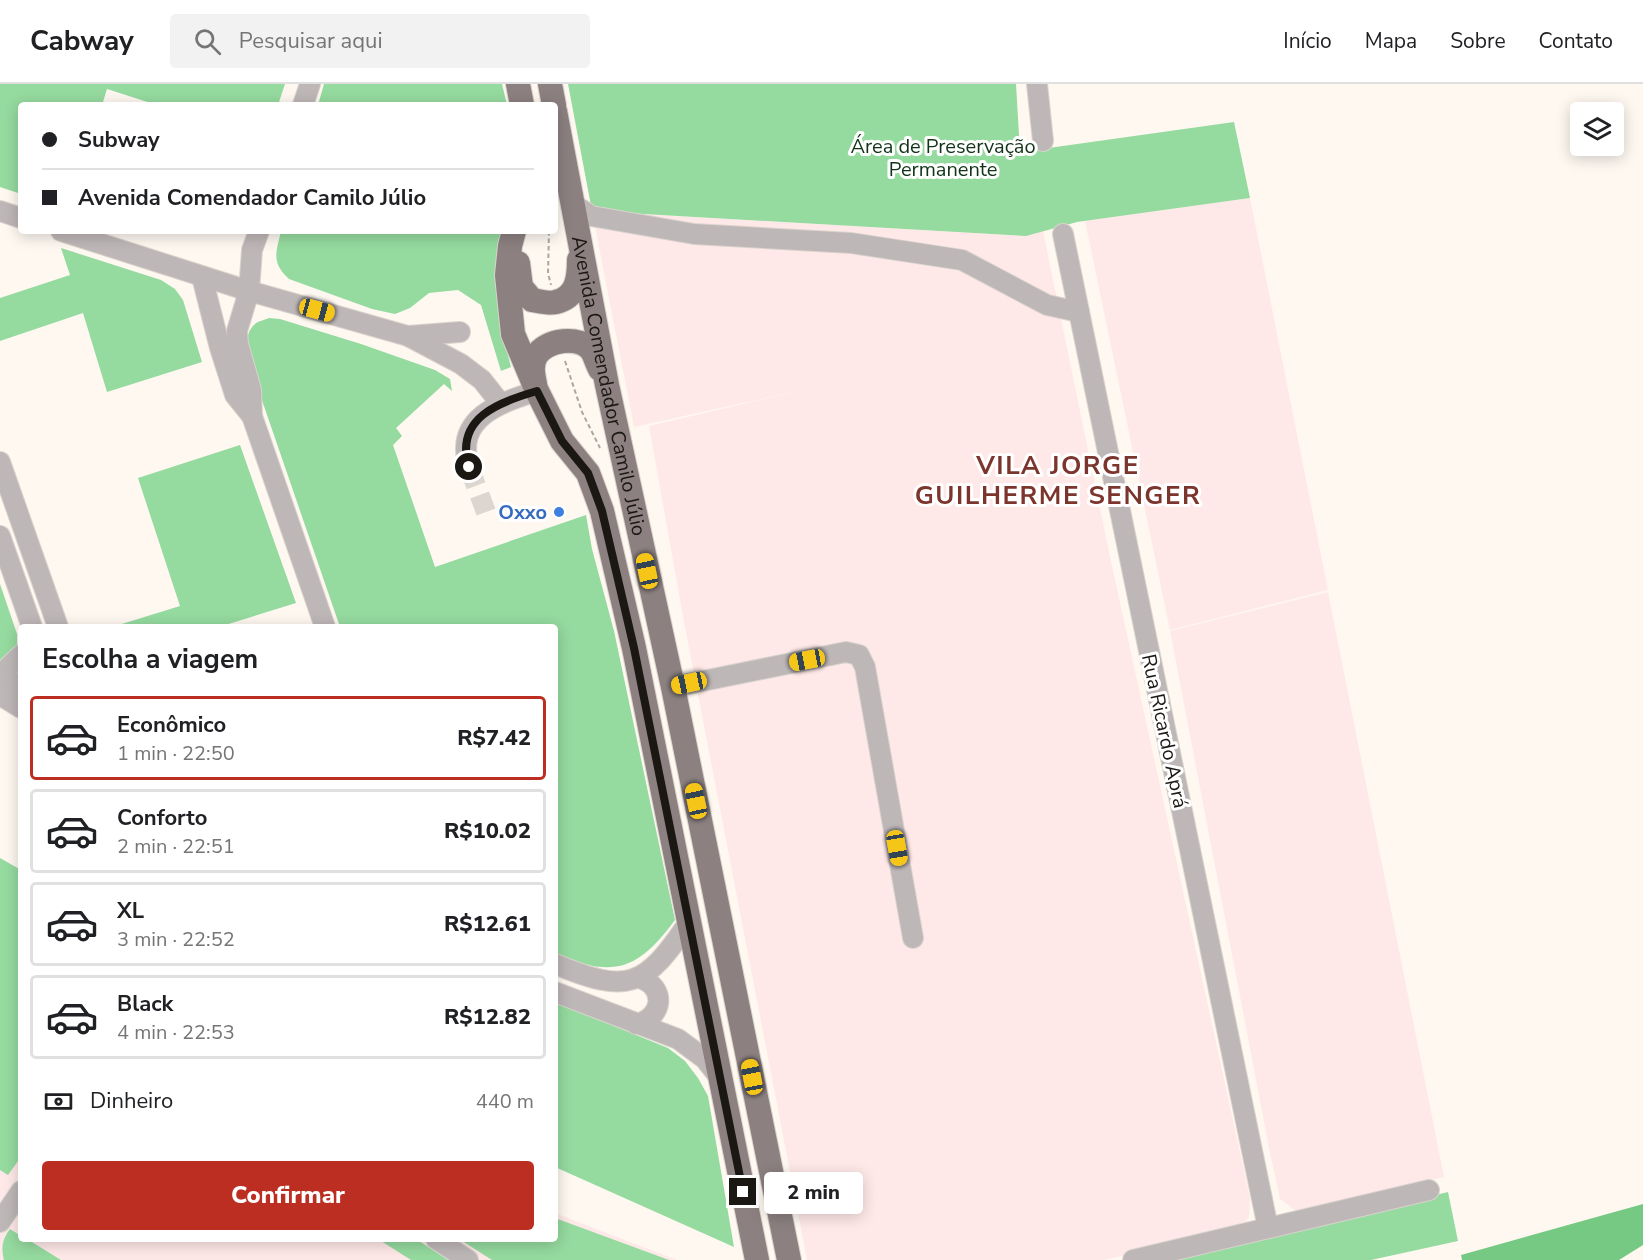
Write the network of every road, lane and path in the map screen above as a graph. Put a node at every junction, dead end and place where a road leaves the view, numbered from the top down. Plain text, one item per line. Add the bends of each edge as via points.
1 (310, 84) edge
2 (518, 84) edge
3 (550, 84) edge
4 (1037, 84) edge
5 (304, 102) edge
6 (521, 102) edge
7 (553, 102) edge
8 (558, 127) edge
9 (1043, 141) dead end
10 (572, 204) junction
11 (0, 211) edge
12 (18, 217) edge
13 (70, 234) edge
14 (258, 234) edge
15 (513, 234) edge
16 (520, 234) edge
17 (1063, 234) dead end
18 (580, 240) junction
19 (252, 250) junction
20 (202, 277) junction
21 (221, 283) junction
22 (249, 291) junction
23 (1079, 312) junction
24 (210, 313) junction
25 (460, 332) dead end
26 (408, 336) junction
27 (607, 385) junction
28 (537, 391) junction
29 (501, 404) junction
30 (252, 416) junction
31 (0, 462) edge
32 (469, 467) tunnel mouth
33 (0, 536) edge
34 (31, 624) edge
35 (57, 624) edge
36 (324, 624) edge
37 (18, 658) edge
38 (0, 675) edge
39 (18, 684) edge
40 (673, 687) junction
41 (0, 695) edge
42 (18, 706) edge
43 (689, 922) junction
44 (912, 938) dead end
45 (558, 965) edge
46 (640, 978) junction
47 (558, 993) edge
48 (636, 1023) junction
49 (720, 1077) junction
50 (1429, 1190) dead end
51 (18, 1195) edge
52 (0, 1222) edge
53 (1268, 1228) junction
54 (441, 1242) edge
55 (468, 1260) edge
56 (757, 1260) edge
57 (789, 1260) edge
58 (1133, 1260) edge

1 - 5 street
2 - 6 main road
3 - 7 main road
4 - 9 street
8 - 10 main road, Avenida Comendador Camilo Júlio
10 - 18 main road, Avenida Comendador Camilo Júlio
10 - 23 street via 591,216 694,234 851,243 962,260 1047,305
11 - 12 street
13 - 20 street
14 - 19 street
15 - 28 main road, Avenida Comendador Camilo Júlio via 507,275 513,334
16 - 18 main road via 520,286 532,300 555,303 571,294 579,282
17 - 23 street, Rua Ricardo Aprá
18 - 27 main road, Avenida Comendador Camilo Júlio
19 - 21 street
19 - 22 street
20 - 21 street
20 - 24 street
21 - 22 street
21 - 24 street
22 - 26 street
22 - 30 street via 237,331 251,390
23 - 53 street, Rua Ricardo Aprá
24 - 30 street via 235,394
25 - 26 street
26 - 29 street via 461,364 482,380
27 - 28 main road via 591,350 579,342 561,341 536,356 532,369
27 - 40 main road, Avenida Comendador Camilo Júlio
28 - 29 street
28 - 43 main road, Avenida Comendador Camilo Júlio via 562,441 588,473 602,511
29 - 32 street via 473,425 466,439
30 - 36 street
31 - 35 street
33 - 34 street
37 - 38 street
38 - 39 street
40 - 44 street via 846,652 859,655 865,667
40 - 57 main road, Avenida Comendador Camilo Júlio
41 - 42 street
43 - 46 street via 661,960
43 - 49 main road, Avenida Comendador Camilo Júlio
45 - 46 street via 587,978
46 - 48 street via 652,984 659,1003 646,1022
47 - 48 street
48 - 49 street via 678,1039 705,1059
49 - 56 main road, Avenida Comendador Camilo Júlio
50 - 53 street
51 - 52 street
53 - 58 street
54 - 55 street

